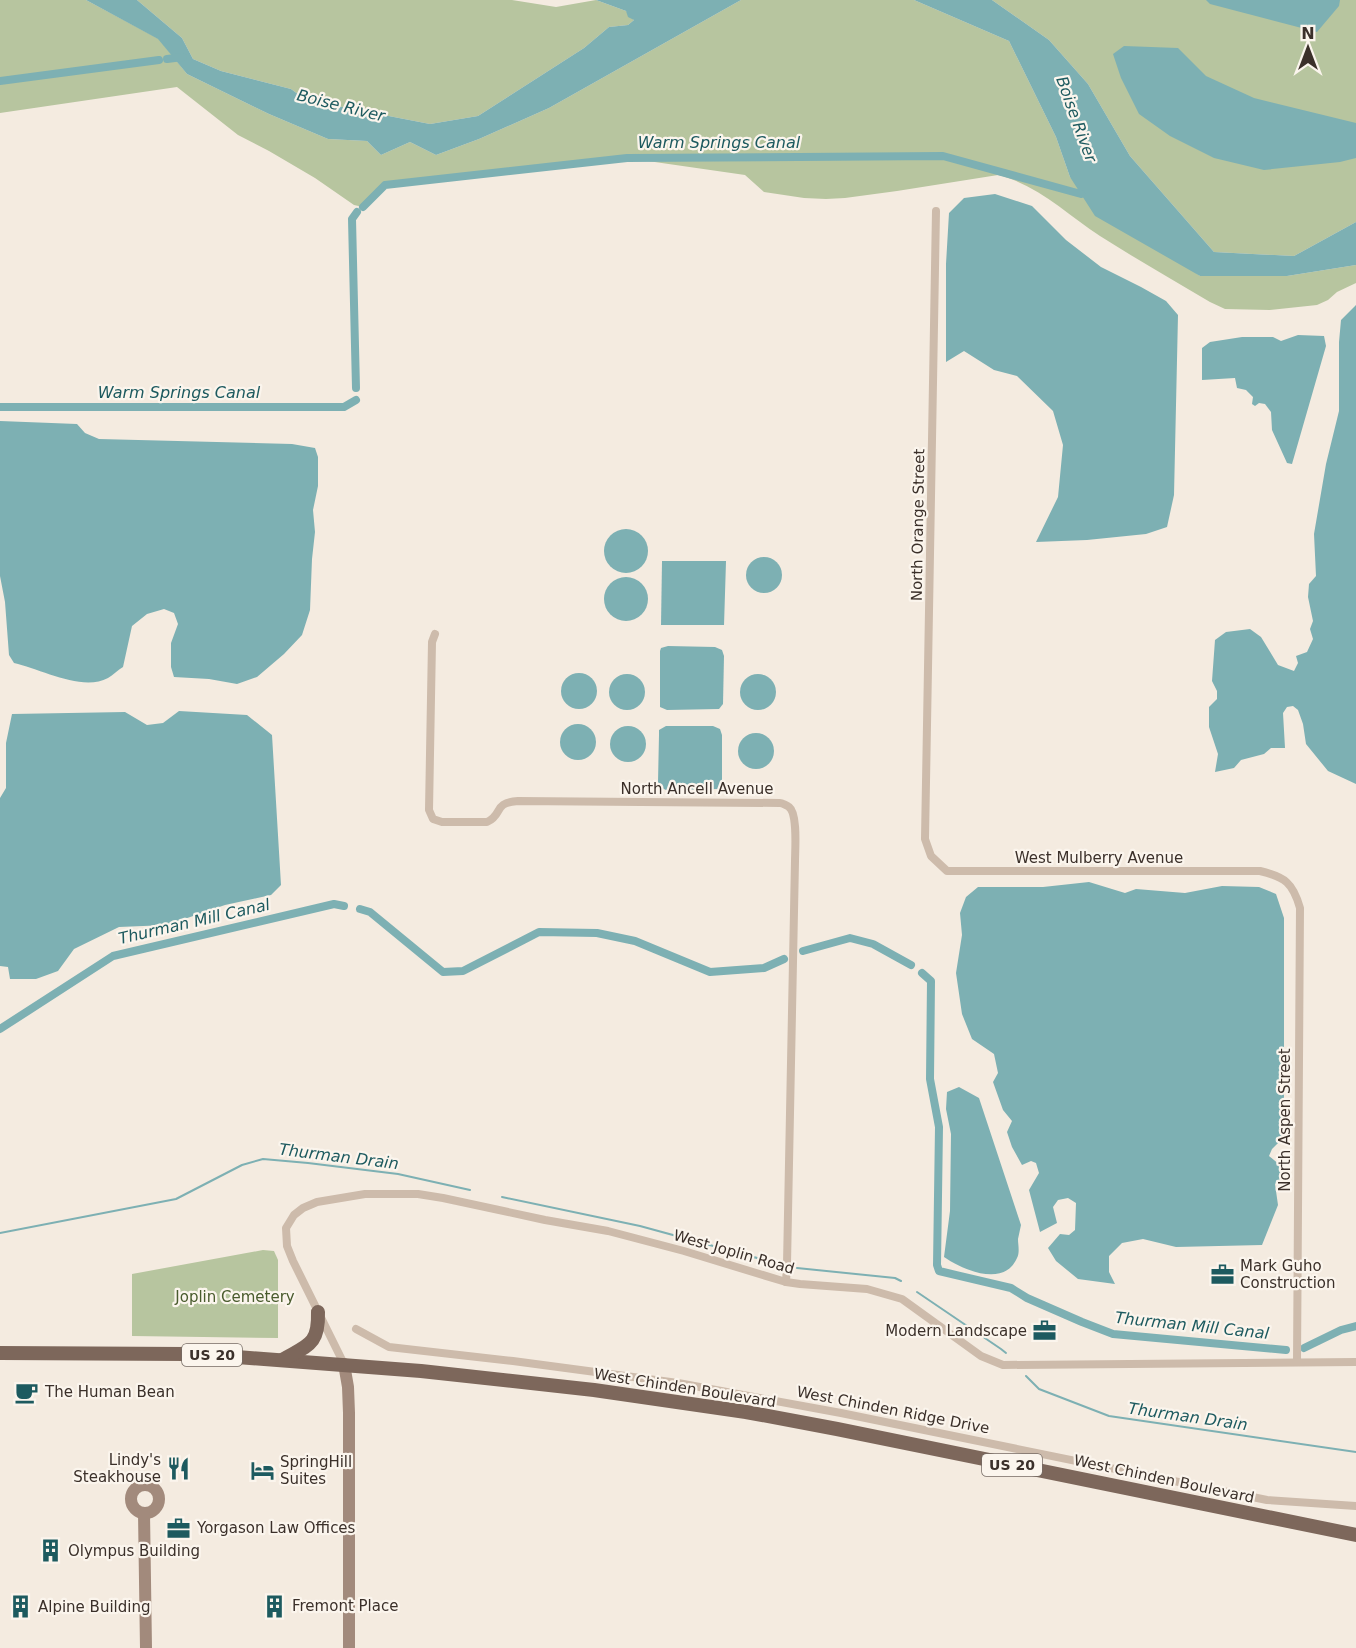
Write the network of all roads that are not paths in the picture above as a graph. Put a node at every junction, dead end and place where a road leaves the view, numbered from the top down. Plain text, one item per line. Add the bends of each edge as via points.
1 (936, 211) dead end
2 (435, 634) dead end
3 (926, 838) joint
4 (1288, 882) joint
5 (786, 1282) junction
6 (318, 1312) junction
7 (356, 1329) dead end
8 (0, 1353) edge
9 (282, 1360) junction
10 (1297, 1362) junction
11 (1356, 1362) edge
12 (345, 1364) junction
13 (1356, 1506) edge
14 (144, 1513) dead end
15 (1356, 1535) edge
16 (146, 1648) edge
17 (349, 1648) edge

1 - 3 street, North Orange Street
2 - 5 street, North Ancell Avenue via 429,810 437,821 488,822 503,804 518,801 780,803 793,812
3 - 4 street, West Mulberry Avenue via 931,856 947,871 1260,871
4 - 10 street, North Aspen Street via 1297,894 1300,908
5 - 6 street, West Joplin Road via 608,1231 443,1198 407,1193 365,1194 303,1208 286,1228 290,1253
5 - 10 street, West Joplin Road via 867,1289 902,1299 981,1356 1003,1365
6 - 9 main road via 318,1327 310,1344
6 - 12 street, West Joplin Road
7 - 13 street, West Chinden Ridge Drive via 389,1347 678,1383 1267,1500
8 - 9 main road, West Chinden Boulevard / US 20 via 186,1354
9 - 12 main road, West Chinden Boulevard
10 - 11 street, West Joplin Road
12 - 15 main road, West Chinden Boulevard / US 20 via 512,1380 747,1412
12 - 17 main road via 349,1413
14 - 16 main road

